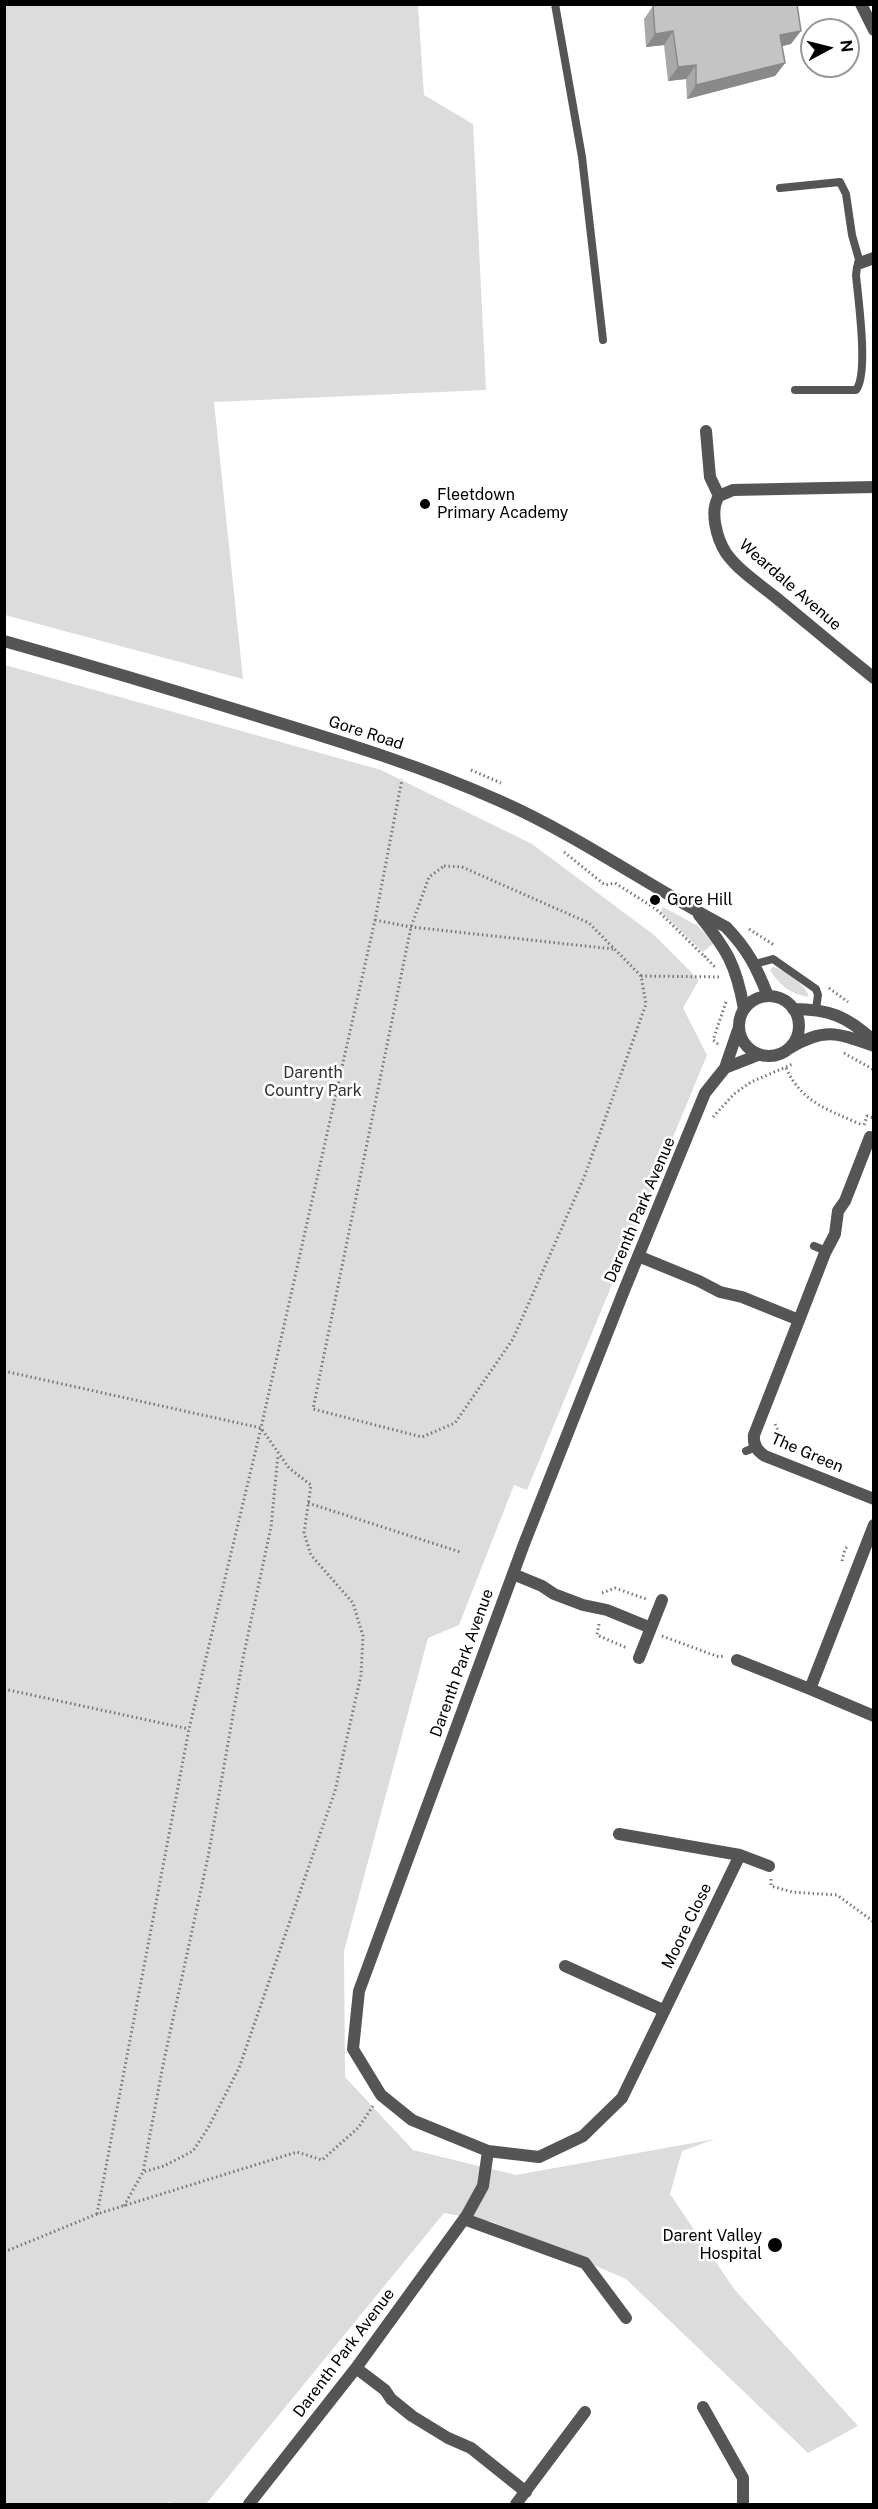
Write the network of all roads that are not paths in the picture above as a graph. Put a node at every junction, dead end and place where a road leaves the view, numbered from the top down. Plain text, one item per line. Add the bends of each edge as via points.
1 (555, 4) edge
2 (861, 4) edge
3 (873, 29) edge
4 (780, 188) dead end
5 (873, 258) edge
6 (860, 263) junction
7 (603, 340) dead end
8 (795, 390) dead end
9 (706, 430) dead end
10 (873, 488) edge
11 (718, 496) junction
12 (4, 641) edge
13 (873, 678) edge
14 (694, 910) junction
15 (755, 964) junction
16 (768, 996) junction
17 (744, 1009) junction
18 (793, 1009) junction
19 (816, 1009) junction
20 (738, 1030) junction
21 (873, 1043) edge
22 (786, 1050) junction
23 (758, 1054) junction
24 (725, 1068) junction
25 (873, 1138) edge
26 (638, 1256) junction
27 (799, 1320) junction
28 (873, 1499) edge
29 (873, 1525) edge
30 (513, 1574) junction
31 (662, 1600) dead end
32 (651, 1628) junction
33 (639, 1658) dead end
34 (736, 1660) dead end
35 (810, 1689) junction
36 (873, 1716) edge
37 (619, 1833) dead end
38 (740, 1856) junction
39 (769, 1866) road end
40 (565, 1966) dead end
41 (663, 2010) junction
42 (488, 2151) junction
43 (464, 2219) junction
44 (626, 2318) dead end
45 (356, 2368) junction
46 (704, 2407) dead end
47 (585, 2412) dead end
48 (526, 2492) junction
49 (249, 2505) edge
50 (516, 2505) edge
51 (742, 2505) edge

1 - 7 lane via 582,157
2 - 3 street
4 - 6 lane via 840,182
5 - 6 street
6 - 8 lane via 856,275 860,384 856,390
9 - 11 street, Weardale Avenue via 710,477
10 - 11 street via 733,490
11 - 13 street, Weardale Avenue via 714,508 717,528 728,555
12 - 14 street, Gore Road via 298,728 466,786 555,827
14 - 15 street, Gore Road via 726,927
14 - 17 street, Gore Road via 722,944 739,980
15 - 16 street, Gore Road
15 - 19 lane via 773,959 816,989
16 - 17 street via 756,998
16 - 18 street via 778,997
17 - 20 street
18 - 19 street
18 - 22 street via 798,1031
19 - 21 street via 855,1024
20 - 23 street via 742,1041
20 - 24 street, Darenth Park Avenue
21 - 22 street via 824,1034 808,1037
22 - 23 street via 776,1055
23 - 24 street, Darenth Park Avenue
24 - 26 street, Darenth Park Avenue via 705,1093
25 - 27 street, The Green via 870,1137 838,1211 835,1234 820,1248
26 - 27 street via 720,1292 735,1294
26 - 30 street, Darenth Park Avenue
27 - 28 street, The Green via 751,1449
29 - 35 street
30 - 32 street via 554,1594
30 - 42 street, Darenth Park Avenue via 359,1991 353,2049 381,2095 412,2120
31 - 32 street
32 - 33 street
34 - 35 street
35 - 36 street
37 - 38 street
38 - 39 street
38 - 41 street, Moore Close
40 - 41 street
41 - 42 street, Moore Close via 622,2098 583,2136 539,2157
42 - 43 street, Darenth Park Avenue via 483,2186
43 - 44 street via 585,2263
43 - 45 street, Darenth Park Avenue
45 - 48 street via 412,2416 471,2448
45 - 49 street, Darenth Park Avenue
46 - 51 street via 743,2478
47 - 48 street
48 - 50 street

